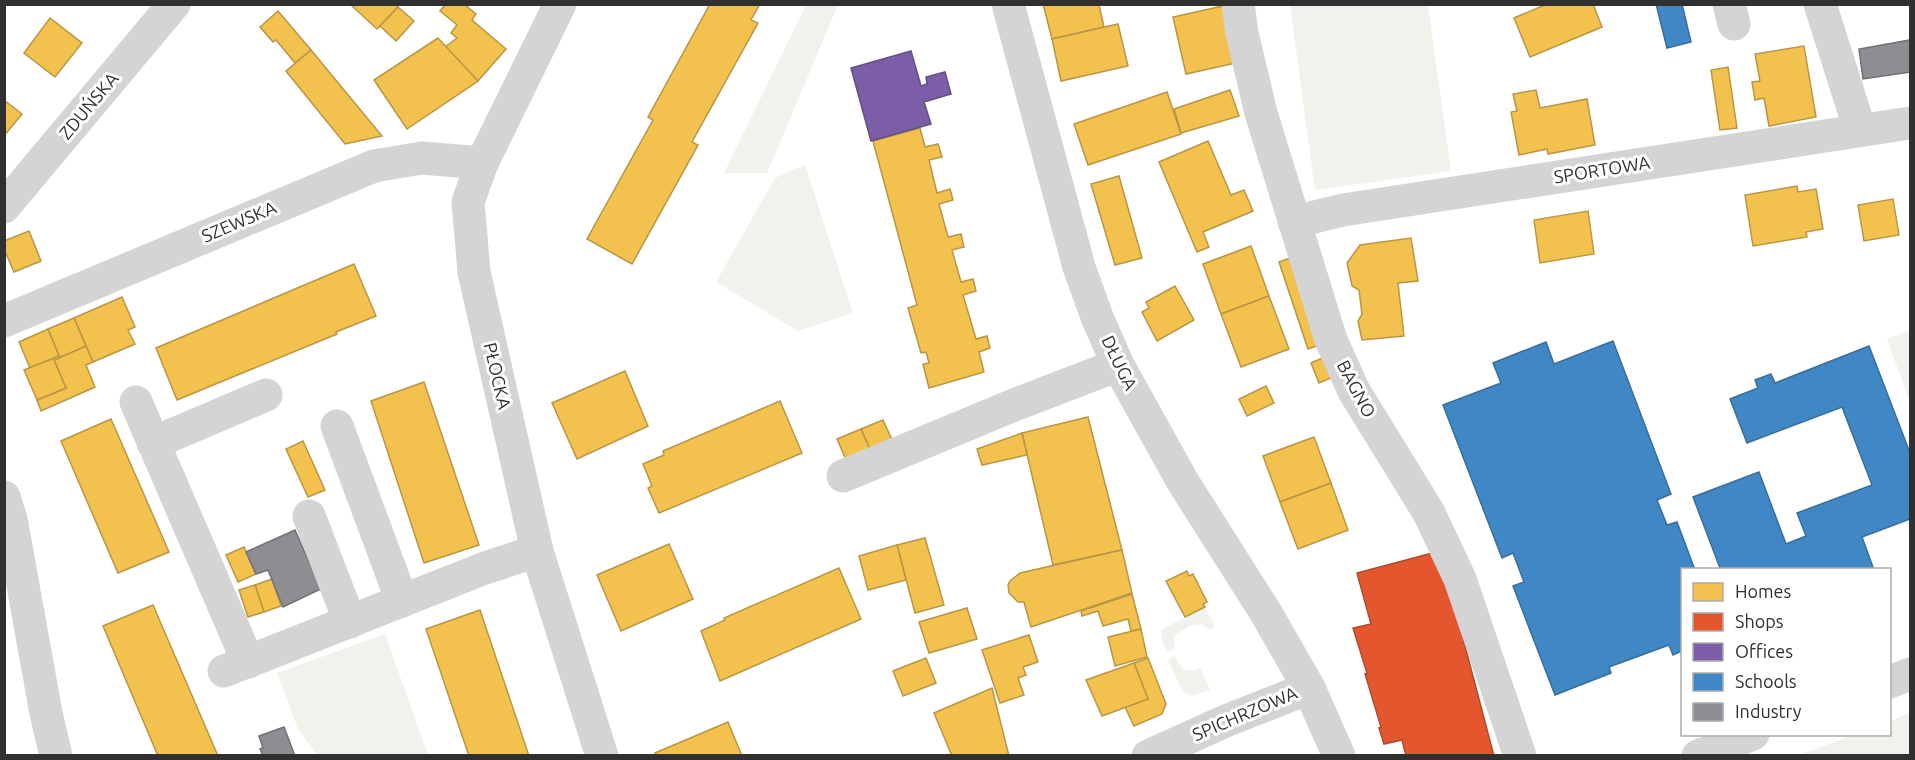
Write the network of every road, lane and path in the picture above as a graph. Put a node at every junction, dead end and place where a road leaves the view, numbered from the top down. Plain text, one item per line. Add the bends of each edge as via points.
1 (174, 4) edge
2 (560, 4) edge
3 (1008, 4) edge
4 (1238, 4) edge
5 (1820, 4) edge
6 (1911, 123) edge
7 (1860, 130) junction
8 (482, 163) junction
9 (4, 207) edge
10 (1294, 222) junction
11 (4, 321) edge
12 (1118, 364) junction
13 (266, 395) dead end
14 (135, 402) dead end
15 (337, 426) dead end
16 (153, 443) junction
17 (843, 476) dead end
18 (4, 497) edge
19 (309, 516) dead end
20 (537, 551) junction
21 (10, 552) edge
22 (402, 601) junction
23 (350, 622) junction
24 (1911, 674) edge
25 (1891, 682) edge
26 (1309, 688) junction
27 (1750, 736) edge
28 (56, 756) edge
29 (602, 756) edge
30 (1148, 756) edge
31 (1339, 756) edge
32 (1520, 756) edge
33 (1698, 756) edge

1 - 9 street, ZDUŃSKA
2 - 8 street, PŁOCKA
3 - 12 street, DŁUGA via 1078,267
4 - 10 street, BAGNO via 1261,113
5 - 7 street
6 - 7 street, SPORTOWA
7 - 10 street, SPORTOWA via 1343,210
8 - 11 street, SZEWSKA via 422,158 374,166
8 - 20 street, PŁOCKA via 468,202 474,272
10 - 32 street, BAGNO via 1331,340 1354,392 1430,513 1460,579
12 - 17 street
12 - 26 street, DŁUGA via 1183,482
13 - 16 street
14 - 16 street
15 - 22 street
16 - 23 street via 236,667
18 - 21 street
19 - 23 street
20 - 22 street
20 - 29 street, PŁOCKA
21 - 28 street
22 - 23 street
24 - 25 street
26 - 30 street, SPICHRZOWA
26 - 31 street, DŁUGA
27 - 33 street

